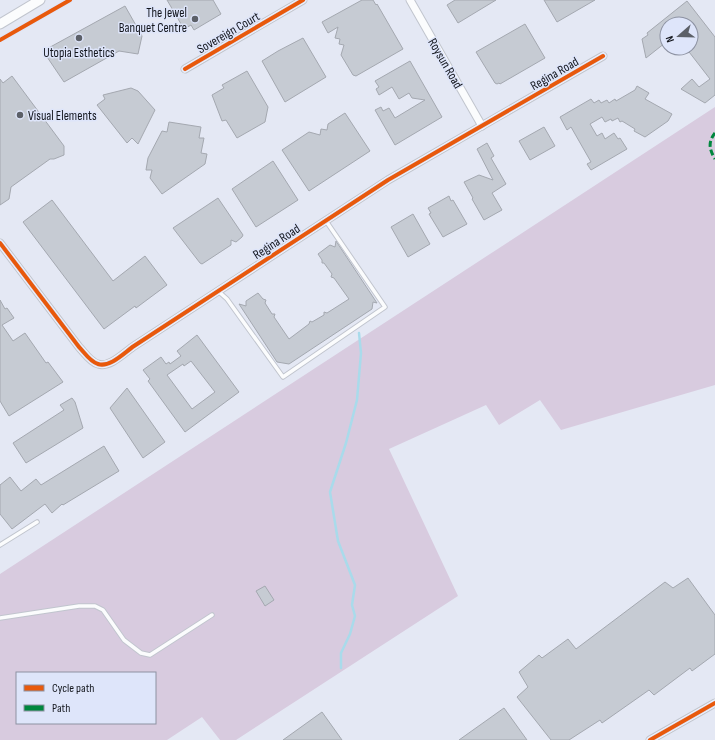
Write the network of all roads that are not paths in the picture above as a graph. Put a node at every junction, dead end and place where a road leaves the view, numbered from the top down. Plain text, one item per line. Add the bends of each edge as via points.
1 (40, 0) edge
2 (303, 0) edge
3 (410, 0) edge
4 (0, 24) edge
5 (603, 56) dead end
6 (185, 69) dead end
7 (482, 126) junction
8 (326, 220) junction
9 (0, 243) edge
10 (218, 291) junction
11 (37, 522) dead end
12 (0, 545) edge
13 (212, 615) dead end
14 (0, 618) edge
15 (715, 703) edge
16 (650, 740) edge

1 - 4 main road
2 - 6 street, Sovereign Court
3 - 7 street, Roysun Road
5 - 7 street, Regina Road
7 - 8 street, Regina Road via 388,180
8 - 10 street, Regina Road
8 - 10 lane via 385,307 283,377 227,299
9 - 10 street, Regina Road via 79,347 97,364 112,362
11 - 12 lane
13 - 14 lane via 150,655 140,652 124,640 103,610 95,606 79,606
15 - 16 street

